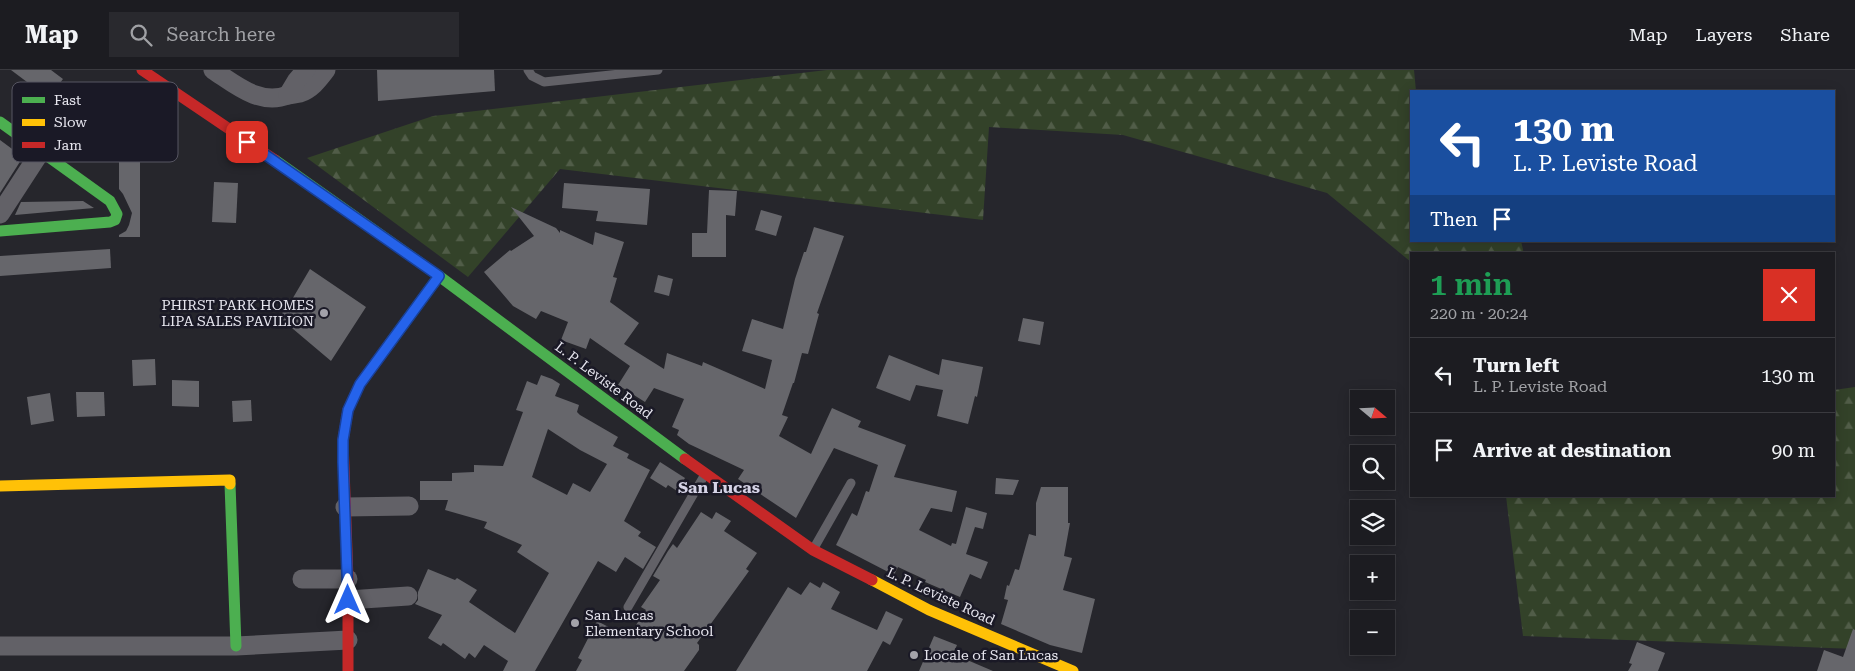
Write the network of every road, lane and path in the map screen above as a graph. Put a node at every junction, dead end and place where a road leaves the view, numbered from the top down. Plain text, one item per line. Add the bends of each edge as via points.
1 (142, 70) edge
2 (213, 70) edge
3 (306, 70) edge
4 (326, 70) edge
5 (528, 70) edge
6 (658, 70) edge
7 (160, 82) edge
8 (178, 95) edge
9 (288, 95) junction
10 (0, 122) edge
11 (12, 130) edge
12 (34, 162) edge
13 (56, 162) edge
14 (0, 214) edge
15 (0, 231) edge
16 (439, 276) junction
17 (705, 474) junction
18 (851, 483) dead end
19 (0, 486) edge
20 (409, 506) dead end
21 (345, 507) junction
22 (813, 550) junction
23 (302, 579) dead end
24 (348, 579) junction
25 (408, 596) dead end
26 (348, 600) junction
27 (628, 606) dead end
28 (348, 640) junction
29 (0, 646) edge
30 (236, 646) junction
31 (348, 671) edge
32 (1073, 671) edge

1 - 7 main road, L. P. Leviste Road
2 - 9 street via 255,95 275,99
3 - 9 street
4 - 9 street via 308,90
5 - 6 lane via 544,82
8 - 16 main road, L. P. Leviste Road
10 - 11 main road
12 - 14 street
13 - 15 main road via 110,201 118,214 114,220
16 - 17 main road, L. P. Leviste Road
16 - 21 main road via 360,384 348,410 343,440
17 - 22 main road, L. P. Leviste Road
17 - 27 lane
18 - 22 lane
19 - 30 main road via 230,480
20 - 21 street
21 - 24 main road
22 - 32 main road, L. P. Leviste Road via 929,610
23 - 24 street
24 - 26 main road
25 - 26 street
26 - 28 main road
28 - 30 street
28 - 31 main road
29 - 30 street

